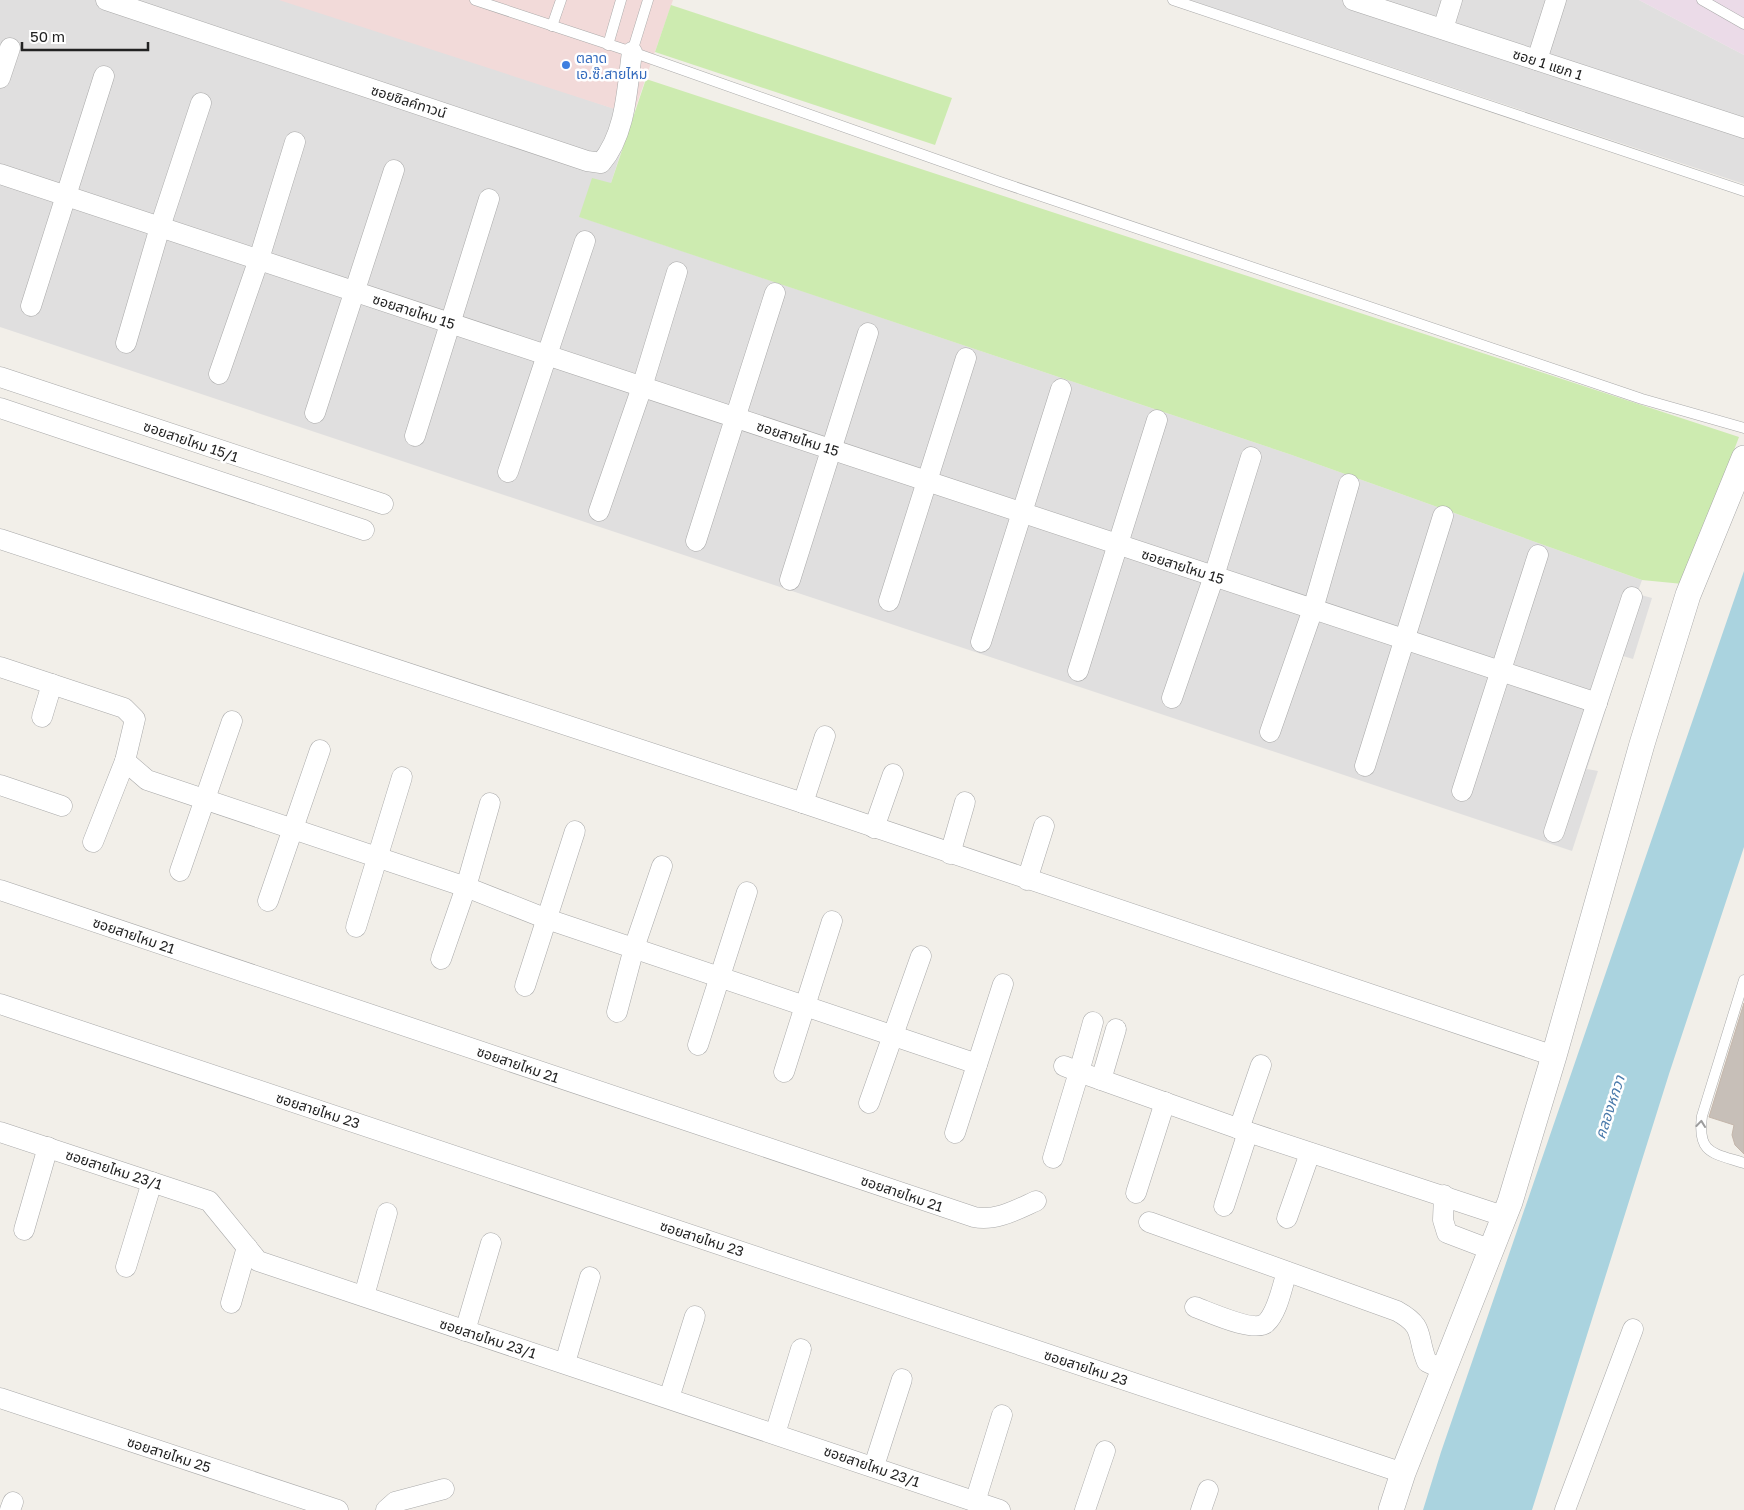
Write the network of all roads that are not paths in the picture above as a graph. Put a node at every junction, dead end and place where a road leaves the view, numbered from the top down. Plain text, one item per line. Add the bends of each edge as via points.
1 (106, 0) edge
2 (476, 0) edge
3 (561, 0) edge
4 (620, 0) edge
5 (648, 0) edge
6 (1173, 0) edge
7 (1452, 0) edge
8 (1556, 0) edge
9 (1702, 0) edge
10 (1360, 1) edge
11 (1744, 24) edge
12 (552, 26) junction
13 (1443, 29) junction
14 (608, 44) junction
15 (10, 48) dead end
16 (632, 52) junction
17 (1537, 60) junction
18 (104, 76) dead end
19 (0, 78) edge
20 (201, 103) dead end
21 (1744, 128) edge
22 (295, 142) dead end
23 (394, 170) dead end
24 (0, 174) edge
25 (1744, 191) edge
26 (66, 196) junction
27 (490, 199) dead end
28 (160, 227) junction
29 (585, 241) dead end
30 (259, 259) junction
31 (677, 272) dead end
32 (355, 291) junction
33 (775, 293) dead end
34 (31, 306) dead end
35 (451, 323) junction
36 (868, 333) dead end
37 (126, 343) dead end
38 (548, 355) junction
39 (966, 358) dead end
40 (219, 374) dead end
41 (0, 377) edge
42 (642, 386) junction
43 (1061, 389) dead end
44 (84, 405) junction
45 (0, 408) edge
46 (315, 413) dead end
47 (737, 418) junction
48 (1157, 420) dead end
49 (1744, 428) edge
50 (76, 433) junction
51 (414, 436) dead end
52 (830, 449) junction
53 (1251, 457) dead end
54 (1744, 458) edge
55 (508, 472) dead end
56 (927, 481) junction
57 (1349, 484) dead end
58 (382, 504) dead end
59 (599, 511) dead end
60 (1023, 513) junction
61 (1443, 516) dead end
62 (364, 530) dead end
63 (0, 539) edge
64 (696, 541) dead end
65 (1118, 544) junction
66 (1538, 555) dead end
67 (1214, 576) junction
68 (790, 580) dead end
69 (1632, 597) dead end
70 (889, 601) dead end
71 (1312, 609) junction
72 (1406, 640) junction
73 (981, 642) dead end
74 (0, 667) edge
75 (1078, 671) dead end
76 (1501, 671) junction
77 (52, 684) junction
78 (1172, 698) dead end
79 (1596, 703) junction
80 (42, 717) dead end
81 (232, 721) dead end
82 (1270, 732) dead end
83 (825, 736) dead end
84 (320, 750) dead end
85 (125, 761) junction
86 (1366, 766) dead end
87 (893, 774) dead end
88 (402, 777) dead end
89 (0, 785) edge
90 (1462, 791) dead end
91 (204, 799) junction
92 (965, 802) dead end
93 (490, 803) dead end
94 (803, 803) junction
95 (62, 806) dead end
96 (1044, 826) dead end
97 (874, 828) junction
98 (292, 829) junction
99 (576, 831) dead end
100 (1554, 832) dead end
101 (93, 842) dead end
102 (950, 854) junction
103 (378, 858) junction
104 (662, 866) dead end
105 (180, 871) dead end
106 (1027, 880) junction
107 (466, 887) junction
108 (0, 890) edge
109 (747, 892) dead end
110 (268, 901) dead end
111 (547, 919) junction
112 (832, 921) dead end
113 (356, 927) dead end
114 (634, 948) junction
115 (920, 956) dead end
116 (442, 959) dead end
117 (720, 977) junction
118 (1744, 980) edge
119 (1003, 984) dead end
120 (525, 986) dead end
121 (0, 1004) edge
122 (804, 1006) junction
123 (617, 1012) dead end
124 (1094, 1022) dead end
125 (1116, 1029) dead end
126 (892, 1035) junction
127 (698, 1045) dead end
128 (1554, 1056) junction
129 (977, 1064) junction
130 (1261, 1065) dead end
131 (1072, 1069) junction
132 (784, 1072) dead end
133 (1100, 1080) junction
134 (869, 1102) dead end
135 (1165, 1102) junction
136 (1244, 1130) junction
137 (0, 1132) edge
138 (955, 1133) dead end
139 (48, 1147) junction
140 (1310, 1153) junction
141 (1053, 1158) dead end
142 (1744, 1163) edge
143 (152, 1182) junction
144 (1136, 1193) dead end
145 (1444, 1195) junction
146 (1036, 1201) dead end
147 (1224, 1206) dead end
148 (387, 1213) dead end
149 (1504, 1216) junction
150 (1287, 1218) dead end
151 (1149, 1222) dead end
152 (24, 1230) dead end
153 (491, 1243) dead end
154 (247, 1248) junction
155 (1489, 1249) junction
156 (126, 1267) dead end
157 (1287, 1272) junction
158 (590, 1277) dead end
159 (364, 1296) junction
160 (231, 1303) dead end
161 (1195, 1307) dead end
162 (695, 1316) dead end
163 (1633, 1329) dead end
164 (465, 1331) junction
165 (800, 1349) dead end
166 (565, 1363) junction
167 (1444, 1370) junction
168 (902, 1380) dead end
169 (0, 1398) edge
170 (669, 1398) junction
171 (1002, 1415) dead end
172 (775, 1434) junction
173 (1105, 1451) dead end
174 (874, 1466) junction
175 (1403, 1473) junction
176 (444, 1489) dead end
177 (1208, 1490) dead end
178 (975, 1502) junction
179 (338, 1510) edge
180 (386, 1510) edge
181 (1000, 1510) edge
182 (1085, 1510) edge
183 (1201, 1510) edge
184 (1391, 1510) edge
185 (1565, 1510) edge

1 - 16 street, ซอยซิลค์ทาวน์ via 601,164 611,152 624,112
2 - 12 lane
3 - 12 lane
4 - 14 lane
5 - 16 lane
6 - 25 lane
7 - 13 street
8 - 17 street
9 - 11 lane
10 - 13 street, ซอย 1 แยก 1
12 - 14 lane
13 - 17 street, ซอย 1 แยก 1
14 - 16 lane
15 - 19 street
16 - 49 lane via 1019,189 1642,398
17 - 21 street, ซอย 1 แยก 1
18 - 26 street
20 - 28 street
22 - 30 street
23 - 32 street
24 - 26 street, ซอยสายไหม 15
26 - 28 street, ซอยสายไหม 15
26 - 34 street
27 - 35 street
28 - 30 street, ซอยสายไหม 15
28 - 37 street
29 - 38 street
30 - 32 street, ซอยสายไหม 15
30 - 40 street
31 - 42 street
32 - 35 street, ซอยสายไหม 15
32 - 46 street
33 - 47 street
35 - 38 street, ซอยสายไหม 15
35 - 51 street
36 - 52 street
38 - 42 street, ซอยสายไหม 15
38 - 55 street
39 - 56 street
41 - 44 street, ซอยสายไหม 15/1
42 - 47 street, ซอยสายไหม 15
42 - 59 street
43 - 60 street
44 - 50 street
44 - 58 street, ซอยสายไหม 15/1
45 - 50 street, ซอยสายไหม 15/1
47 - 52 street, ซอยสายไหม 15
47 - 64 street
48 - 65 street
50 - 62 street, ซอยสายไหม 15/1
52 - 56 street, ซอยสายไหม 15
52 - 68 street
53 - 67 street
54 - 128 street via 1685,605 1642,744
56 - 60 street, ซอยสายไหม 15
56 - 70 street
57 - 71 street
60 - 65 street, ซอยสายไหม 15
60 - 73 street
61 - 72 street
63 - 94 street
65 - 67 street, ซอยสายไหม 15
65 - 75 street
66 - 76 street
67 - 71 street, ซอยสายไหม 15
67 - 78 street
69 - 79 street
71 - 72 street, ซอยสายไหม 15
71 - 82 street
72 - 76 street, ซอยสายไหม 15
72 - 86 street
74 - 77 street
76 - 79 street, ซอยสายไหม 15
76 - 90 street
77 - 80 street
77 - 85 street via 124,708 135,719
79 - 100 street
81 - 91 street
83 - 94 street
84 - 98 street
85 - 91 street via 147,780
85 - 101 street
87 - 97 street
88 - 103 street
89 - 95 street
91 - 98 street
91 - 105 street
92 - 102 street
93 - 107 street
94 - 97 street
96 - 106 street
97 - 102 street
98 - 103 street
98 - 110 street
99 - 111 street
102 - 106 street
103 - 107 street
103 - 113 street
104 - 114 street
106 - 128 street
107 - 111 street
107 - 116 street
108 - 146 street, ซอยสายไหม 21 via 974,1217 982,1219 1000,1215
109 - 117 street
111 - 114 street
111 - 120 street
112 - 122 street
114 - 117 street
114 - 123 street
115 - 126 street
117 - 122 street
117 - 127 street
142 -> 118 lane via 1713,1153 1703,1144 1700,1131
119 - 129 street
121 - 175 street, ซอยสายไหม 23
122 - 126 street
122 - 132 street
124 - 131 street
125 - 133 street
126 - 129 street
126 - 134 street
128 - 149 street
129 - 138 street
130 - 136 street
131 - 133 street
131 - 141 street
133 - 135 street
135 - 136 street
135 - 144 street
136 - 140 street
136 - 147 street
137 - 139 street, ซอยสายไหม 23/1
139 - 143 street, ซอยสายไหม 23/1
139 - 152 street
140 - 145 street
140 - 150 street
143 - 154 street, ซอยสายไหม 23/1 via 209,1201
143 - 156 street
145 - 149 street
145 - 155 street via 1443,1220 1447,1233
148 - 159 street
149 - 155 street
151 - 157 street
153 - 164 street
154 - 159 street, ซอยสายไหม 23/1 via 258,1261
154 - 160 street
155 - 167 street
157 - 161 street via 1272,1314 1265,1324 1246,1325
157 - 167 street via 1398,1311 1412,1319 1418,1328 1427,1362
158 - 166 street
159 - 164 street, ซอยสายไหม 23/1
162 - 170 street
163 - 185 street
164 - 166 street, ซอยสายไหม 23/1
165 - 172 street
166 - 170 street, ซอยสายไหม 23/1
167 - 175 street
168 - 174 street
169 - 179 street, ซอยสายไหม 25
170 - 172 street, ซอยสายไหม 23/1
171 - 178 street
172 - 174 street, ซอยสายไหม 23/1
173 - 182 street
174 - 178 street, ซอยสายไหม 23/1
175 - 184 street
176 - 180 street via 395,1502
177 - 183 street
178 - 181 street, ซอยสายไหม 23/1

